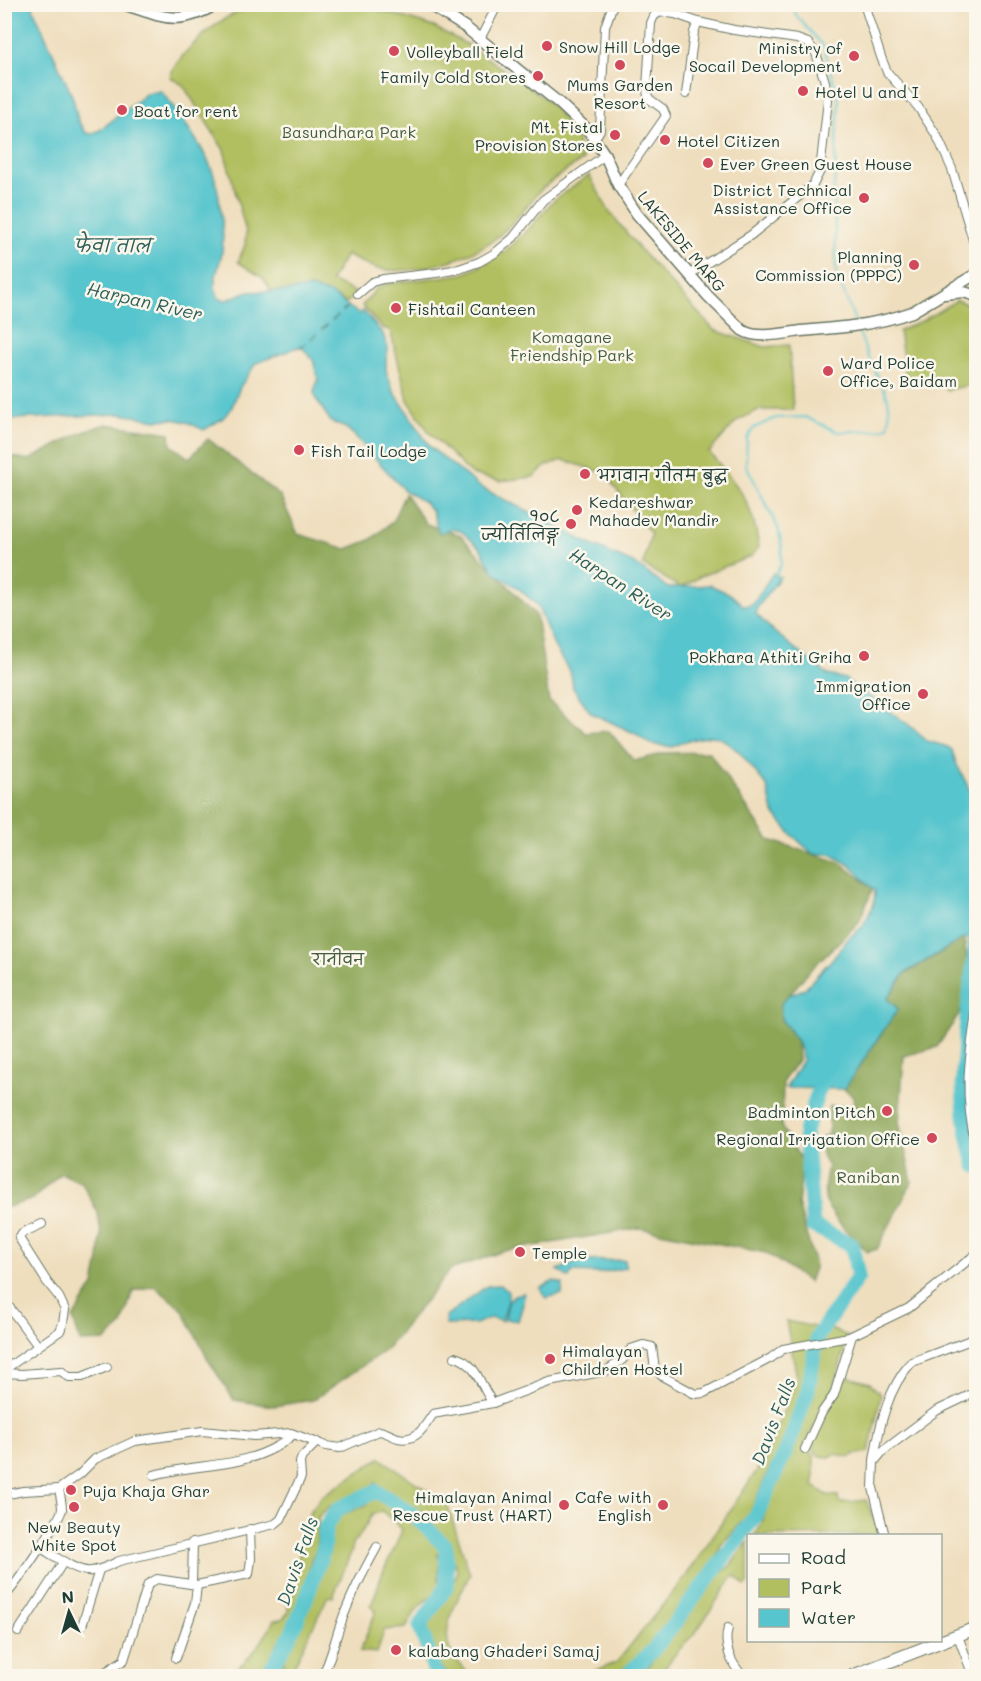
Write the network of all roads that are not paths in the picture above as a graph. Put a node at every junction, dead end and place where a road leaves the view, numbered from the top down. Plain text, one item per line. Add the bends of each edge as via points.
1 (123, 4) edge
2 (217, 4) edge
3 (428, 4) edge
4 (498, 4) edge
5 (613, 4) edge
6 (867, 5) edge
7 (661, 8) edge
8 (698, 22) junction
9 (480, 39) junction
10 (686, 94) dead end
11 (595, 138) junction
12 (605, 155) junction
13 (618, 185) junction
14 (976, 250) edge
15 (690, 274) junction
16 (976, 274) edge
17 (358, 294) dead end
18 (976, 294) edge
19 (937, 297) junction
20 (976, 1014) edge
21 (976, 1147) edge
22 (42, 1224) dead end
23 (976, 1254) edge
24 (4, 1300) edge
25 (851, 1337) junction
26 (976, 1338) edge
27 (38, 1346) junction
28 (455, 1358) dead end
29 (106, 1367) dead end
30 (4, 1371) edge
31 (976, 1392) edge
32 (493, 1403) junction
33 (293, 1435) junction
34 (317, 1442) junction
35 (805, 1449) dead end
36 (874, 1462) junction
37 (154, 1475) dead end
38 (59, 1490) junction
39 (4, 1495) edge
40 (250, 1529) junction
41 (884, 1534) edge
42 (193, 1542) junction
43 (39, 1546) junction
44 (377, 1547) dead end
45 (64, 1561) junction
46 (99, 1570) junction
47 (195, 1584) junction
48 (4, 1597) edge
49 (82, 1626) dead end
50 (728, 1628) dead end
51 (976, 1628) edge
52 (18, 1632) dead end
53 (943, 1635) edge
54 (958, 1636) junction
55 (928, 1642) edge
56 (176, 1658) dead end
57 (99, 1677) edge
58 (322, 1677) edge
59 (743, 1677) edge
60 (852, 1677) edge
61 (973, 1677) edge

1 - 2 main road via 176,19 194,16
3 - 9 main road, LAKESIDE MARG
4 - 9 street
5 - 11 street via 605,27 601,123
6 - 14 street via 887,72 918,107 952,168
7 - 8 street
7 - 13 street via 651,23 647,88 648,98 666,116
8 - 10 street
8 - 15 street via 808,43 816,53 828,100 820,171 813,185 751,235
9 - 11 main road, LAKESIDE MARG via 559,103
11 - 12 main road, LAKESIDE MARG
12 - 13 main road, LAKESIDE MARG
12 - 17 street via 543,200 513,238 495,253 459,269 372,282
13 - 15 main road, LAKESIDE MARG via 651,232
15 - 19 main road, LAKESIDE MARG via 742,330 760,336 867,324 912,312
16 - 18 main road
16 - 19 main road, LAKESIDE MARG
18 - 19 main road
20 - 21 street via 967,1078
22 - 27 street via 19,1238 65,1310 60,1331
23 - 25 street via 909,1308
24 - 27 street
25 - 32 street via 783,1349 704,1393 695,1394 662,1376 655,1369 652,1347 643,1345 631,1349 606,1371 549,1382
25 - 35 street via 834,1395
26 - 36 street via 912,1362 905,1369 882,1420
27 - 30 street
28 - 32 street via 465,1360
29 - 30 street via 82,1377 69,1377 61,1371
31 - 36 street via 936,1410
32 - 34 street via 433,1414 422,1431 412,1437 398,1438 379,1431 340,1448
33 - 34 street
33 - 37 street via 274,1448 243,1459
33 - 38 street via 202,1431 135,1442 95,1459
34 - 40 street via 302,1457 301,1477 281,1519
36 - 41 street via 873,1488
38 - 39 street
38 - 43 street via 62,1510
40 - 42 street
40 - 47 street via 249,1574
42 - 46 street via 118,1561
42 - 47 street
43 - 45 street
43 - 48 street
44 - 58 street via 356,1586
45 - 46 street via 80,1570
45 - 52 street
46 - 49 street
47 - 56 street via 195,1604
47 - 57 street via 157,1579 148,1584 124,1660
50 - 59 street via 724,1640
51 - 54 highway
53 - 54 highway
54 - 61 street
55 - 60 highway

